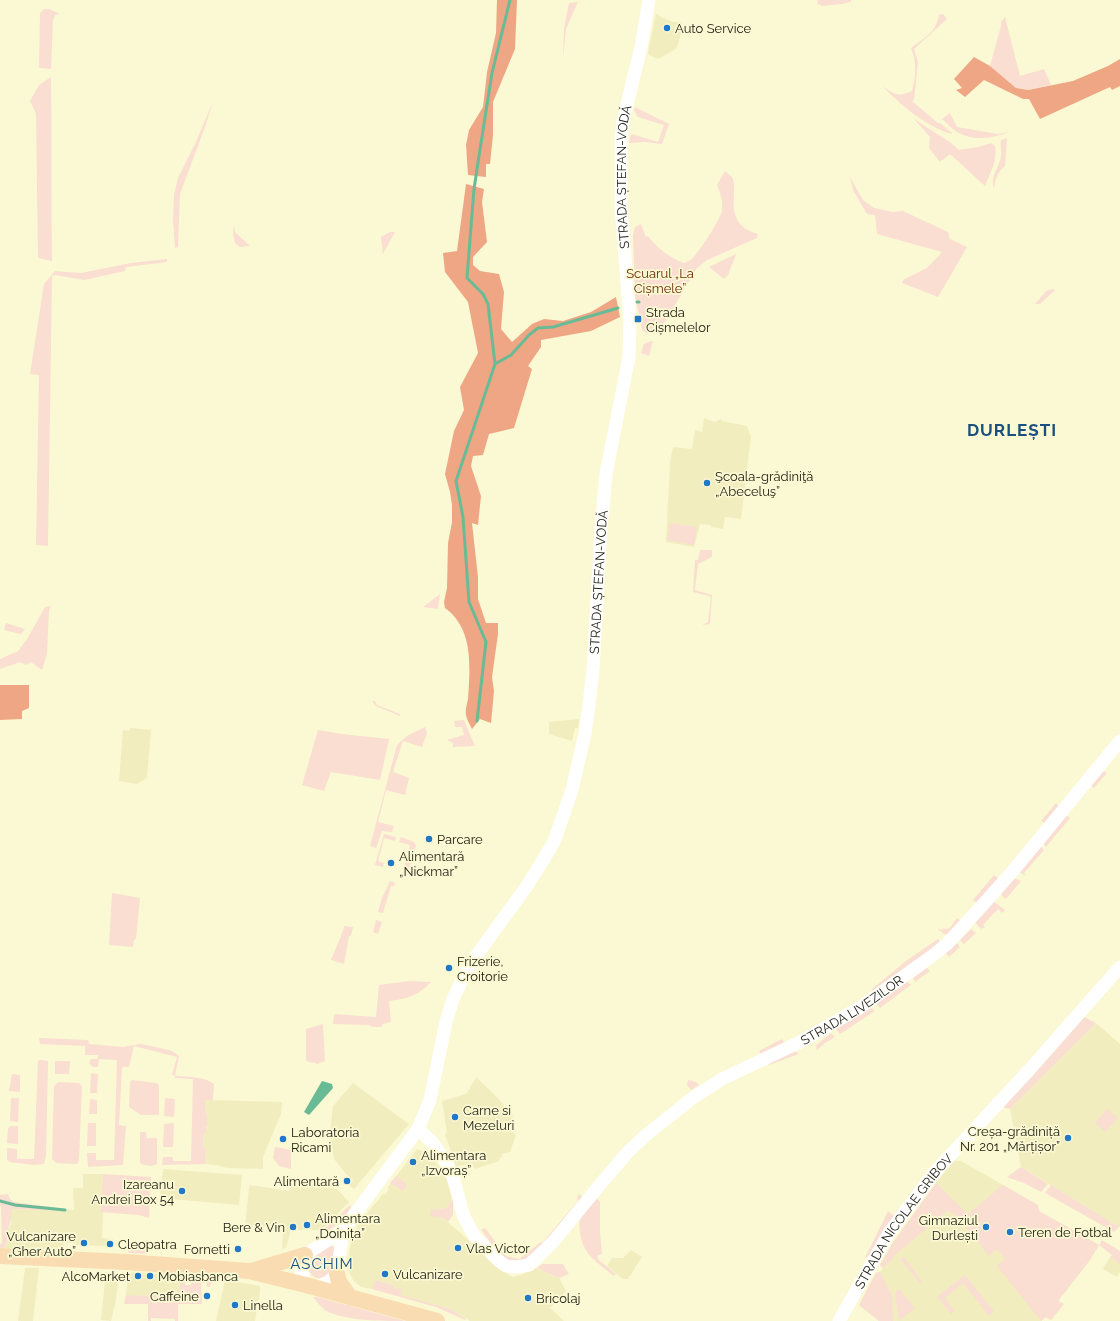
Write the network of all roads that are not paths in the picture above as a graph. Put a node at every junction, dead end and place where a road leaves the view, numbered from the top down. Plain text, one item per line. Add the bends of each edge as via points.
1 (649, 0) edge
2 (1120, 741) edge
3 (1120, 967) edge
4 (418, 1129) junction
5 (343, 1230) junction
6 (305, 1254) junction
7 (0, 1256) edge
8 (249, 1271) junction
9 (337, 1274) junction
10 (310, 1287) junction
11 (351, 1298) junction
12 (437, 1321) edge
13 (839, 1321) edge

1 - 4 street, STRADA ȘTEFAN-VODĂ via 621,139 621,207 630,321 630,357 603,500 593,669 585,734 572,790 554,842 527,886 476,956 453,999 430,1100
2 - 4 street, STRADA LIVEZILOR via 980,909 937,952 901,980 836,1022 722,1079 694,1097 628,1152 553,1242 529,1265 506,1266 475,1237 468,1226 447,1164 433,1143
3 - 13 street, STRADA NICOLAE GRIBOV via 930,1178 889,1233
4 - 5 street, STRADA ȘTEFAN-VODĂ
5 - 6 street, STRADA ȘTEFAN-VODĂ
5 - 9 street, STRADA ȘTEFAN-VODĂ
6 - 8 main road
6 - 10 street via 301,1270
7 - 8 main road
8 - 10 main road
9 - 10 street via 328,1282
9 - 11 main road
10 - 11 main road
11 - 12 main road

